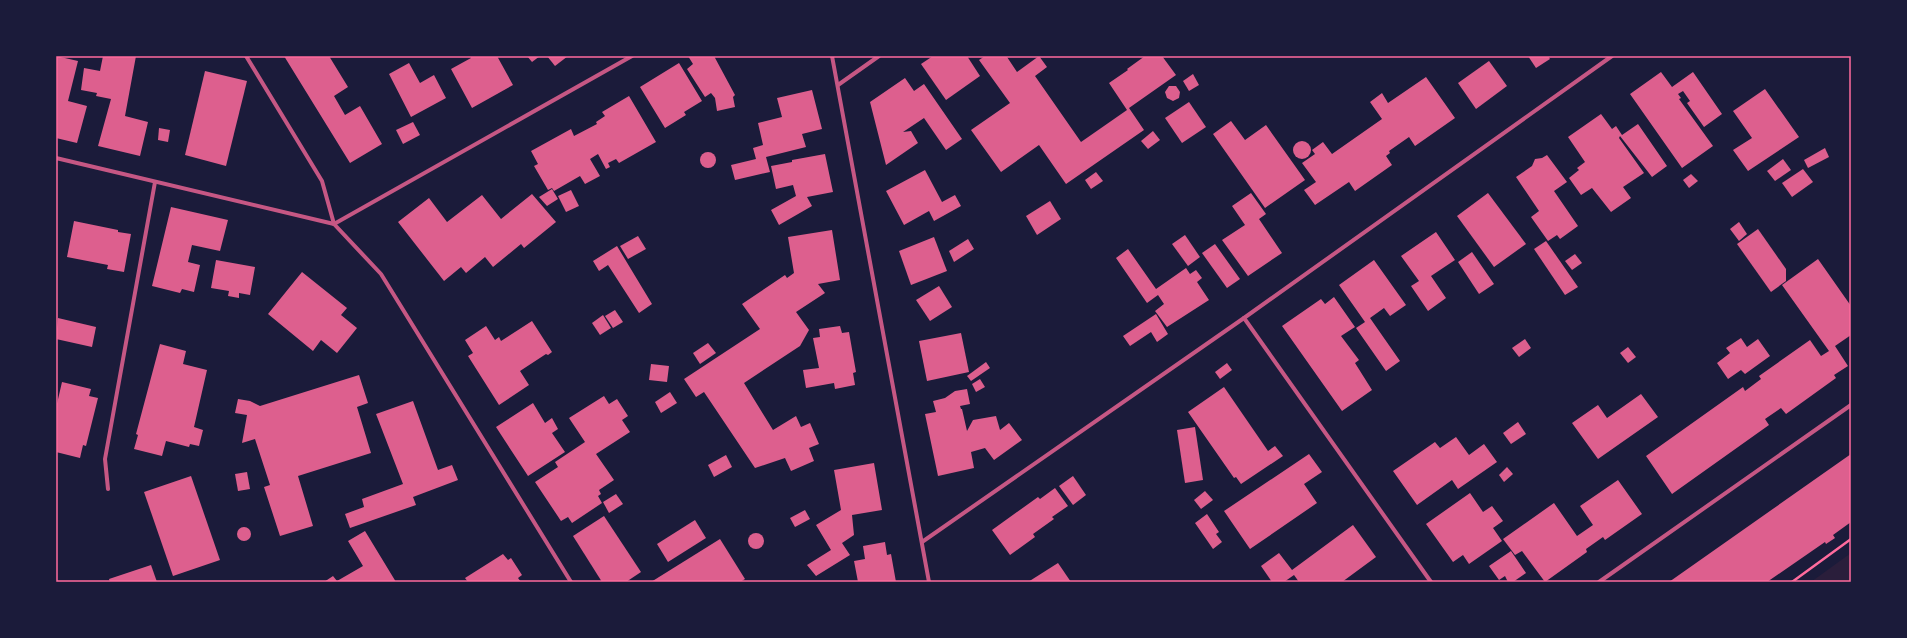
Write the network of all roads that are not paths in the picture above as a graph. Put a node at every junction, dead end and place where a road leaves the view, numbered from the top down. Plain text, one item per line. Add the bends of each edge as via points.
1 (246, 56) edge
2 (632, 56) edge
3 (832, 56) edge
4 (879, 56) edge
5 (1612, 56) edge
6 (838, 85) junction
7 (56, 158) edge
8 (155, 182) junction
9 (334, 224) junction
10 (1244, 318) junction
11 (1851, 405) edge
12 (108, 489) dead end
13 (922, 542) junction
14 (571, 582) edge
15 (929, 582) edge
16 (1431, 582) edge
17 (1599, 582) edge

1 - 9 street via 322,181
2 - 9 street
3 - 6 street
4 - 6 street
5 - 10 street
6 - 13 street
7 - 8 street
8 - 9 street
8 - 12 street via 105,459
9 - 14 street via 381,274
10 - 13 street
10 - 16 street
11 - 17 street
13 - 15 street

